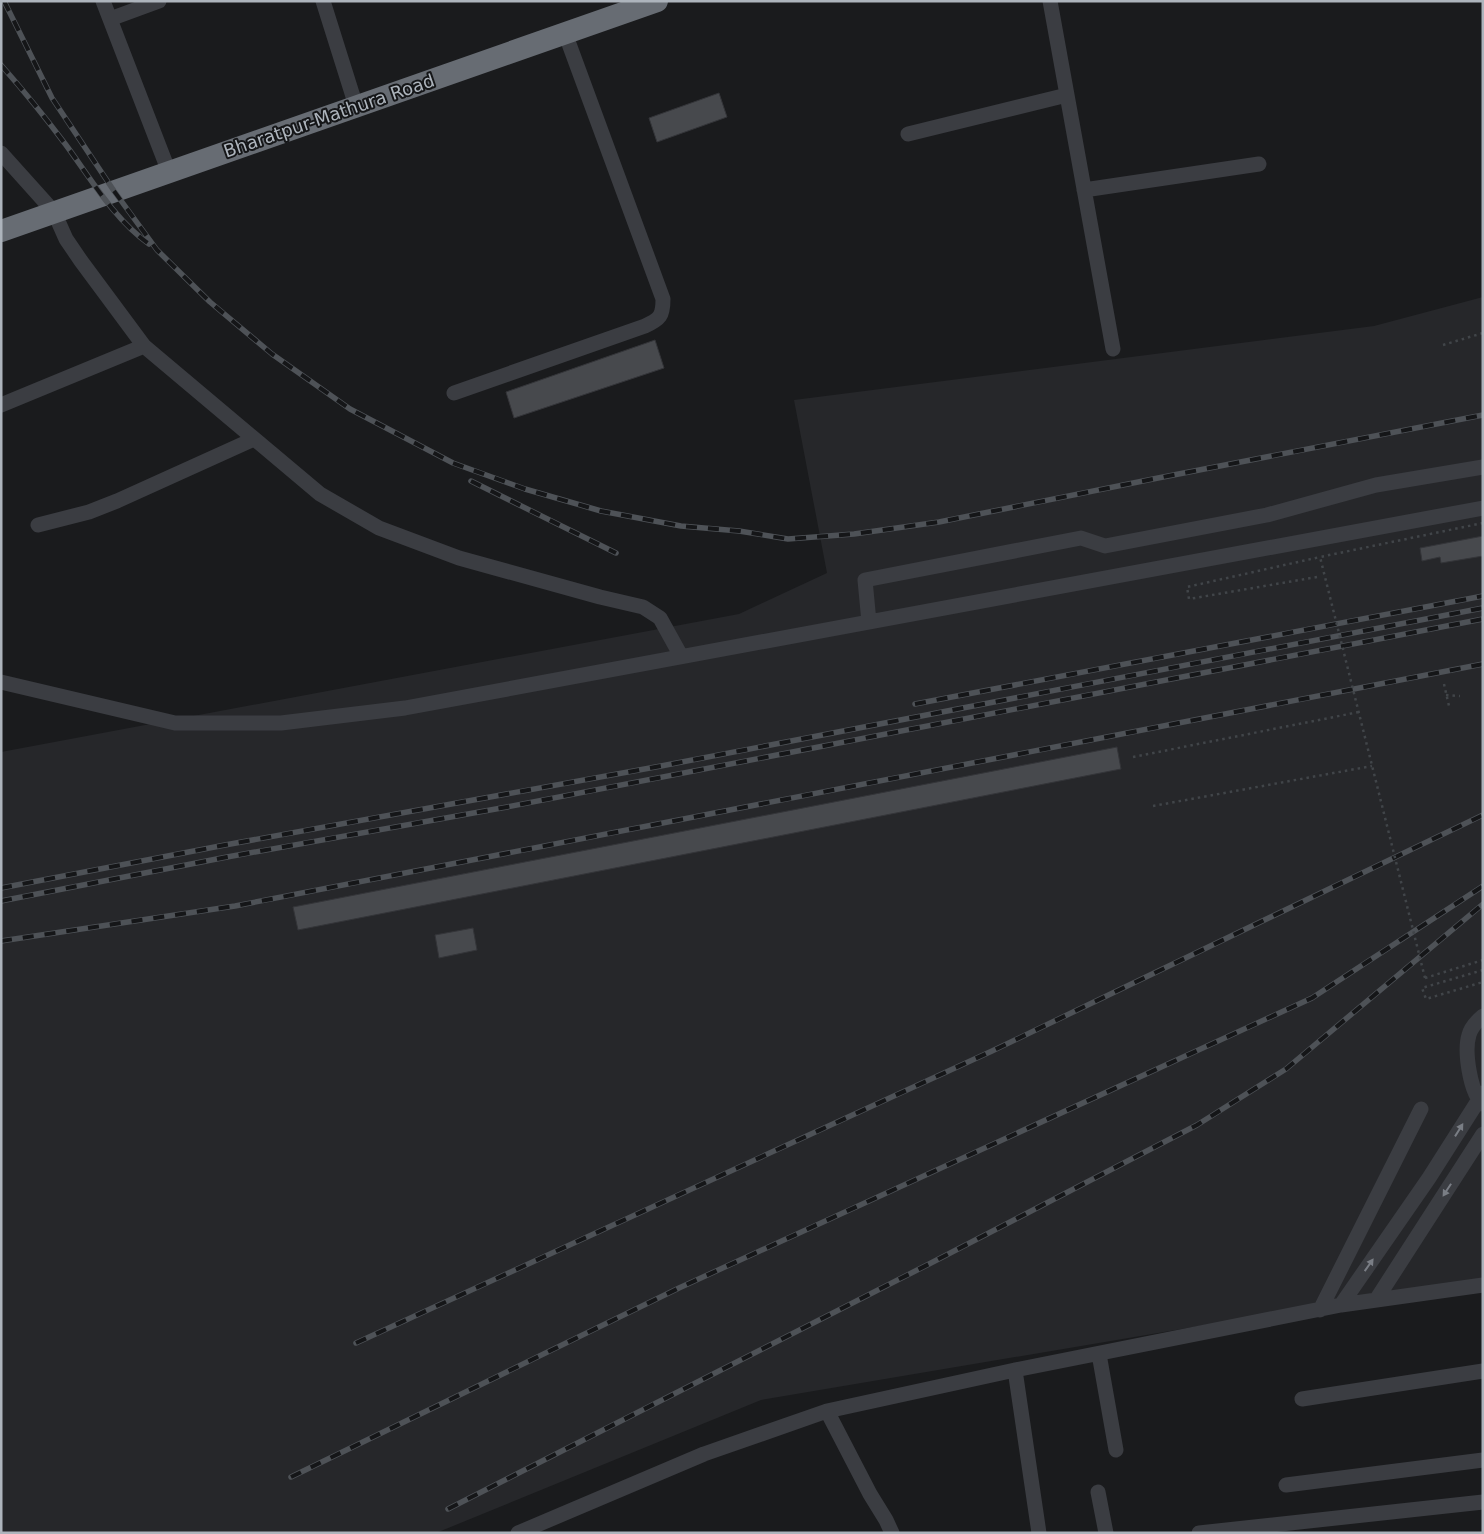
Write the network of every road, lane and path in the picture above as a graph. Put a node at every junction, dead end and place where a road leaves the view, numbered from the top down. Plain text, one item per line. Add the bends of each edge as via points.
1 (103, 1) edge
2 (159, 1) edge
3 (323, 1) edge
4 (657, 1) edge
5 (1050, 1) edge
6 (110, 19) junction
7 (565, 33) junction
8 (1067, 95) junction
9 (356, 106) junction
10 (908, 134) dead end
11 (1, 153) edge
12 (1259, 164) dead end
13 (169, 172) junction
14 (1084, 190) junction
15 (54, 212) junction
16 (1, 232) edge
17 (1483, 333) edge
18 (1442, 345) dead end
19 (144, 346) junction
20 (1113, 348) dead end
21 (454, 393) dead end
22 (1, 405) edge
23 (254, 439) junction
24 (1483, 467) edge
25 (1483, 508) edge
26 (1483, 523) edge
27 (38, 525) dead end
28 (1320, 557) junction
29 (1317, 577) dead end
30 (869, 622) junction
31 (681, 656) junction
32 (1, 682) edge
33 (1444, 684) dead end
34 (1446, 695) junction
35 (1460, 696) dead end
36 (1449, 706) dead end
37 (1359, 712) junction
38 (1133, 757) dead end
39 (1372, 766) junction
40 (1153, 806) dead end
41 (1483, 960) edge
42 (1483, 970) edge
43 (1483, 982) edge
44 (1483, 1016) edge
45 (1481, 1099) edge
46 (1421, 1109) dead end
47 (1482, 1135) edge
48 (1483, 1285) edge
49 (1376, 1300) junction
50 (1341, 1305) junction
51 (1320, 1310) junction
52 (1100, 1354) junction
53 (1015, 1370) junction
54 (1483, 1371) edge
55 (1302, 1399) dead end
56 (827, 1411) junction
57 (1116, 1450) dead end
58 (1483, 1460) edge
59 (1286, 1484) dead end
60 (1098, 1492) dead end
61 (1483, 1502) edge
62 (518, 1533) edge
63 (892, 1533) edge
64 (1039, 1533) edge
65 (1106, 1533) edge
66 (1200, 1533) edge

1 - 6 street
2 - 6 street
3 - 9 street
4 - 7 highway, Bharatpur-Mathura Road
5 - 8 street
6 - 13 street
7 - 9 highway, Bharatpur-Mathura Road
7 - 21 street via 663,299 663,311 657,320 645,326
8 - 10 street
8 - 14 street
9 - 13 highway, Bharatpur-Mathura Road
11 - 15 street
12 - 14 street
13 - 15 highway, Bharatpur-Mathura Road
14 - 20 street
15 - 16 highway, Bharatpur-Mathura Road
15 - 19 street via 76,254
17 - 18 path
19 - 22 street
19 - 23 street
23 - 27 street via 89,512
23 - 31 street via 320,494 379,528 459,558 643,607 660,618
24 - 30 street via 1376,485 1267,515 1160,537 1105,546 1081,538 865,580
25 - 30 street
26 - 28 path, bridge
28 - 29 path via 1187,587 1190,599
28 - 37 path, bridge
30 - 31 street
31 - 32 street via 405,708 281,723 175,723
33 - 34 path
34 - 35 path
34 - 36 path
37 - 38 path
37 - 39 path, bridge
39 - 40 path
39 - 41 path, bridge via 1425,978
42 - 43 path via 1422,988 1426,999
44 - 45 street via 1473,1026 1467,1044 1467,1057
50 -> 45 street
46 - 51 street
47 -> 49 street
48 - 49 street
49 - 50 street
50 - 51 street
51 - 52 street
52 - 53 street
52 - 57 street
53 - 56 street
53 - 64 street
54 - 55 street
56 - 62 street via 704,1454
56 - 63 street
58 - 59 street
60 - 65 street
61 - 66 street

